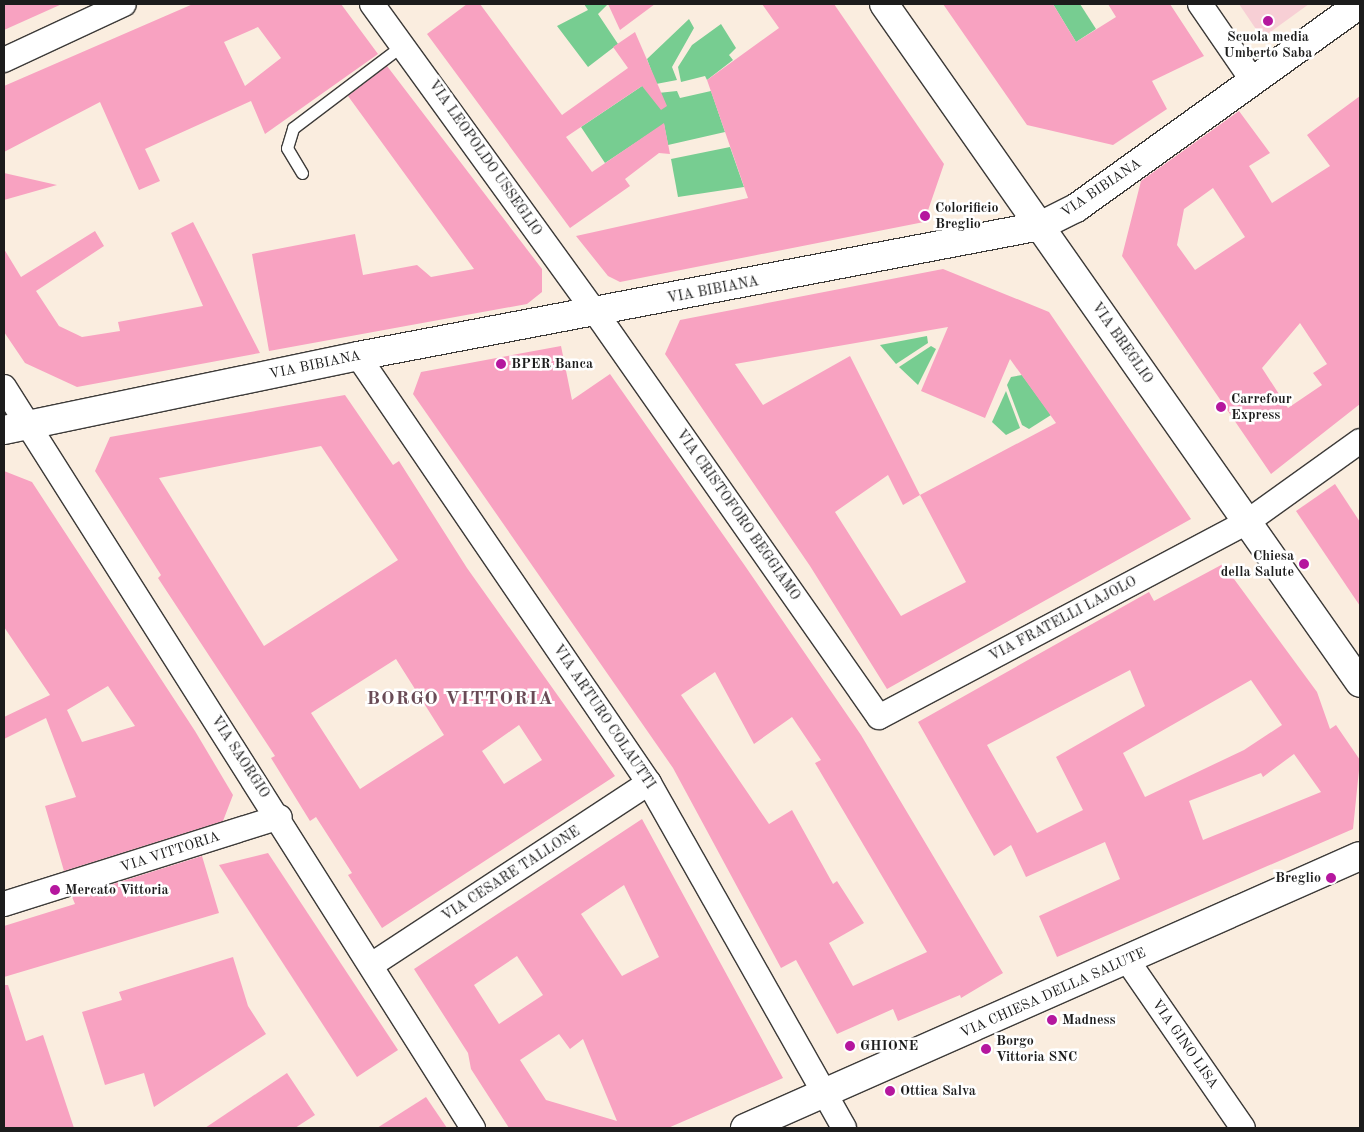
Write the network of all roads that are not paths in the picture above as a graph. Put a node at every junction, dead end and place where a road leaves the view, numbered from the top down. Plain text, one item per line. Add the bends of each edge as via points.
1 (124, 4) edge
2 (372, 4) edge
3 (884, 4) edge
4 (1200, 4) edge
5 (1360, 4) edge
6 (404, 44) junction
7 (4, 60) edge
8 (1253, 81) junction
9 (302, 174) dead end
10 (1040, 226) junction
11 (596, 313) junction
12 (358, 356) junction
13 (4, 387) edge
14 (15, 428) edge
15 (1360, 441) edge
16 (1247, 522) junction
17 (1360, 683) edge
18 (879, 717) joint
19 (649, 783) junction
20 (280, 817) junction
21 (1360, 856) edge
22 (4, 904) edge
23 (1127, 960) junction
24 (373, 964) junction
25 (822, 1095) junction
26 (473, 1128) edge
27 (745, 1128) edge
28 (844, 1128) edge
29 (1243, 1128) edge

1 - 7 street
2 - 6 street, VIA LEOPOLDO USSEGLIO
3 - 10 street, VIA BREGLIO
4 - 8 street
5 - 8 street, VIA BIBIANA
6 - 9 lane via 293,128 287,148
6 - 11 street, VIA LEOPOLDO USSEGLIO
8 - 10 street, VIA BIBIANA via 1076,208
10 - 11 street, VIA BIBIANA
10 - 16 street, VIA BREGLIO
11 - 12 street, VIA BIBIANA
11 - 18 street, VIA CRISTOFORO BEGGIAMO
12 - 14 street, VIA BIBIANA
12 - 19 street, VIA ARTURO COLAUTTI
13 - 14 street, VIA SAORGIO
14 - 20 street, VIA SAORGIO
15 - 16 street, VIA FRATELLI LAJOLO
16 - 17 street, VIA BREGLIO
16 - 18 street, VIA FRATELLI LAJOLO
19 - 24 street, VIA CESARE TALLONE
19 - 25 street, VIA ARTURO COLAUTTI
20 - 22 street, VIA VITTORIA
20 - 24 street, VIA SAORGIO
21 - 23 street, VIA CHIESA DELLA SALUTE
23 - 25 street, VIA CHIESA DELLA SALUTE
23 - 29 street, VIA GINO LISA
24 - 26 street, VIA SAORGIO
25 - 27 street, VIA CHIESA DELLA SALUTE
25 - 28 street, VIA ARTURO COLAUTTI

